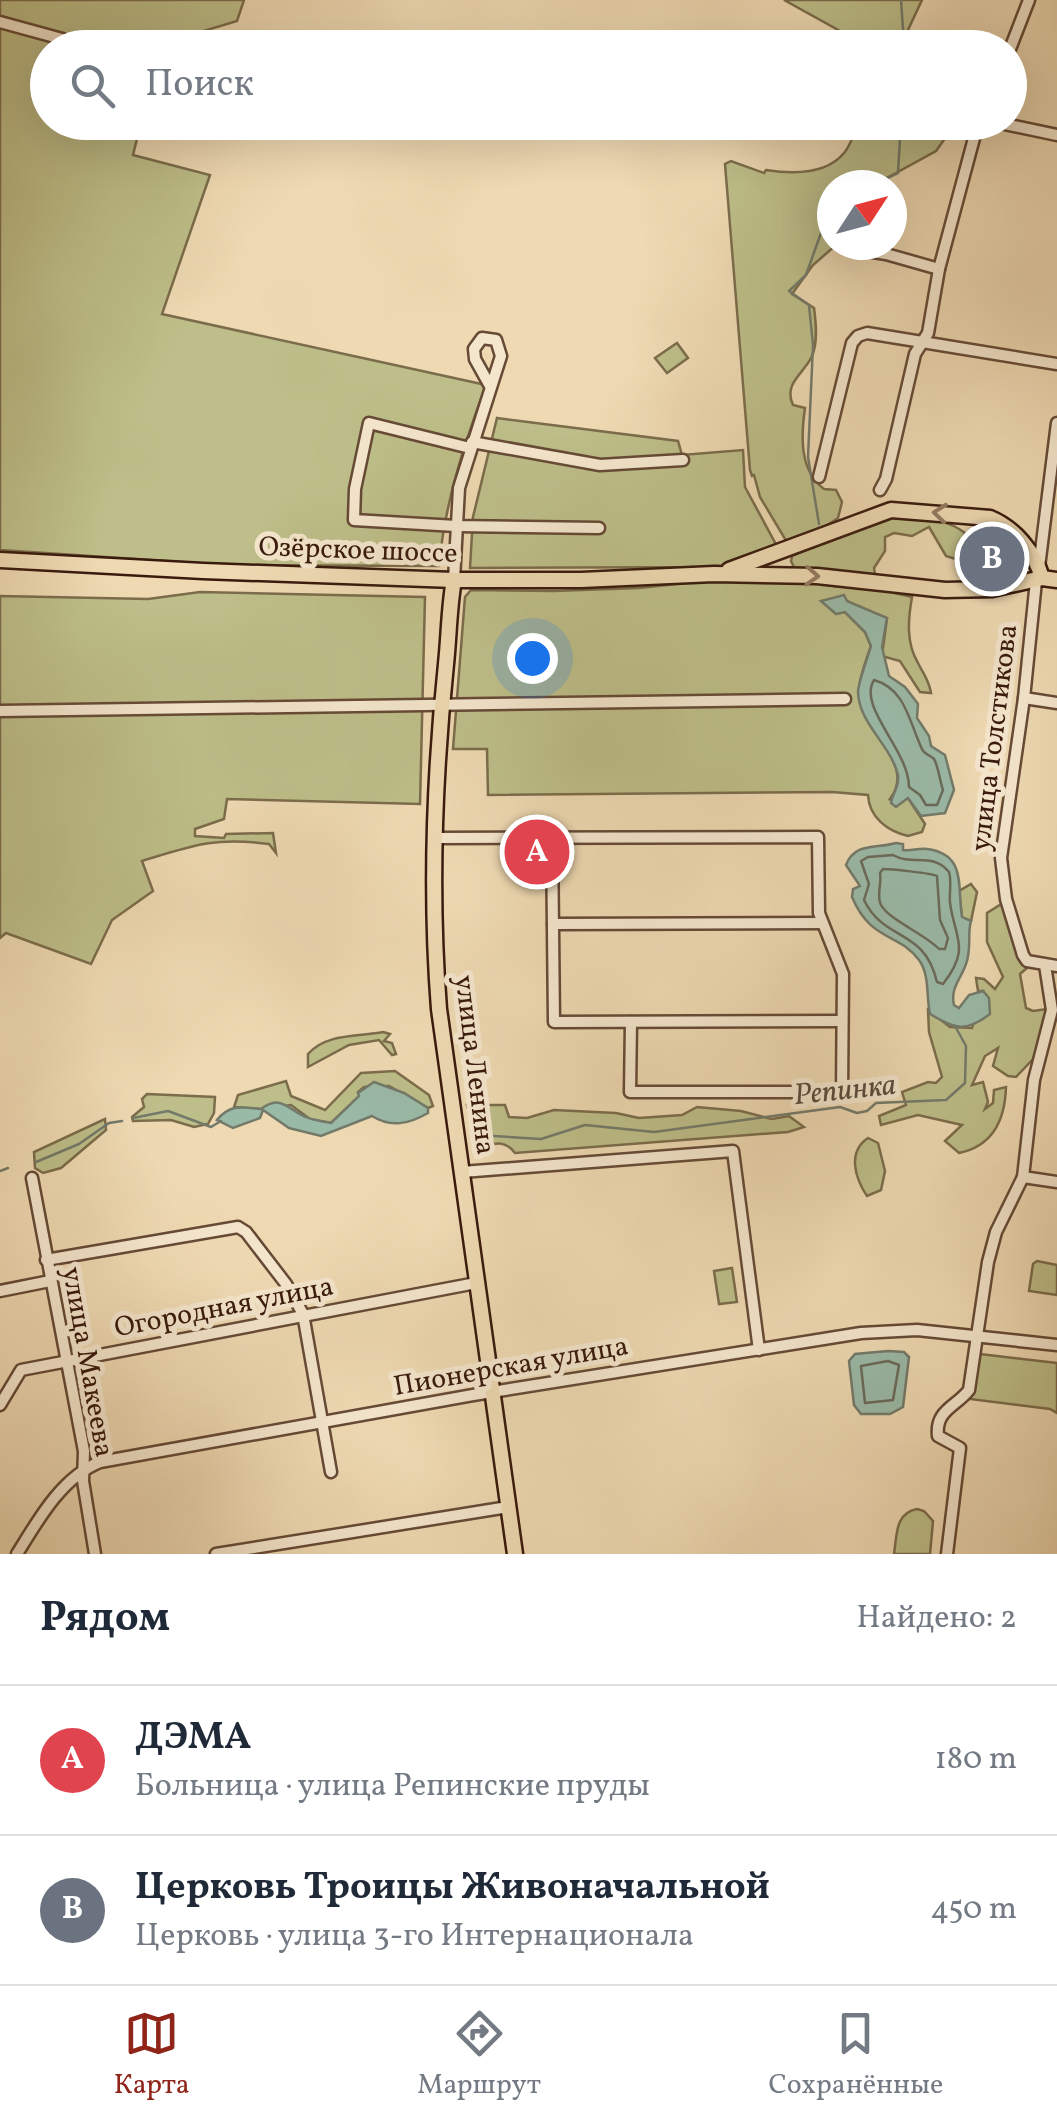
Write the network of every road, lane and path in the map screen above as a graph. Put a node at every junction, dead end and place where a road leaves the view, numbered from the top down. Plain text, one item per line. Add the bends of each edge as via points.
1 (1029, 0) edge
2 (0, 22) edge
3 (30, 30) edge
4 (1018, 30) edge
5 (1027, 129) edge
6 (1057, 135) edge
7 (974, 140) edge
8 (907, 260) edge
9 (939, 269) junction
10 (924, 344) junction
11 (1057, 364) edge
12 (490, 386) dead end
13 (1057, 423) edge
14 (471, 445) junction
15 (682, 460) dead end
16 (819, 477) dead end
17 (880, 490) dead end
18 (456, 526) junction
19 (600, 528) dead end
20 (0, 560) edge
21 (714, 574) junction
22 (1044, 577) edge
23 (454, 580) junction
24 (1024, 698) junction
25 (845, 699) dead end
26 (1057, 703) edge
27 (442, 705) junction
28 (0, 711) edge
29 (434, 838) junction
30 (552, 838) junction
31 (822, 923) junction
32 (553, 924) junction
33 (1051, 966) edge
34 (842, 1021) junction
35 (631, 1022) junction
36 (462, 1172) junction
37 (1023, 1177) junction
38 (32, 1178) dead end
39 (1057, 1182) edge
40 (46, 1260) junction
41 (50, 1281) junction
42 (476, 1283) junction
43 (0, 1291) edge
44 (302, 1314) junction
45 (980, 1336) junction
46 (1057, 1345) edge
47 (760, 1350) junction
48 (66, 1362) junction
49 (492, 1392) junction
50 (0, 1405) edge
51 (322, 1424) junction
52 (84, 1468) junction
53 (330, 1472) dead end
54 (508, 1508) junction
55 (17, 1554) edge
56 (95, 1554) edge
57 (216, 1554) edge
58 (515, 1554) edge
59 (947, 1554) edge

1 - 4 street
2 - 3 street
5 - 6 street
7 - 9 street
8 - 9 street
9 - 10 street
10 - 11 street
10 - 16 street via 867,333 852,343
10 - 17 street via 915,354
12 - 14 street
13 - 22 street, улица Толстикова
14 - 15 street via 600,465
14 - 18 street
14 - 18 street via 369,423 354,489 354,520
18 - 19 street
18 - 23 street
20 - 23 main road, Озёрское шоссе
21 -> 22 main road via 817,576 946,590 992,589
22 -> 21 main road via 1016,535 990,518 891,510
21 - 23 main road, Озёрское шоссе
22 - 24 street, улица Толстикова
23 - 27 main road, улица Ленина
24 - 26 street
24 - 33 street, улица Толстикова via 1002,876 1023,955
25 - 27 street
27 - 28 street
27 - 29 main road, улица Ленина
29 - 30 street
29 - 36 main road, улица Ленина via 438,992
30 - 31 street via 818,837
30 - 32 street
31 - 32 street
31 - 34 street via 843,974
32 - 35 street via 554,1022
33 - 37 street, улица Толстикова via 1052,1010 1034,1080
34 - 35 street
34 - 35 street via 842,1092 762,1093 630,1092
36 - 42 main road, улица Ленина
36 - 47 street via 733,1151
37 - 39 street
37 - 45 street, улица Толстикова via 996,1232
38 - 40 street, улица Макеева
40 - 41 street, улица Макеева
40 - 44 street via 238,1227
41 - 43 street
41 - 48 street, улица Макеева
42 - 44 street, Огородная улица
42 - 49 main road, улица Ленина
44 - 48 street, Огородная улица
44 - 51 street
45 - 46 street, Пионерская улица
45 - 47 street, Пионерская улица via 888,1331
45 - 59 street, улица Толстикова via 969,1390 943,1412 936,1430 960,1448
47 - 49 street, Пионерская улица
48 - 50 street, Огородная улица via 21,1370
48 - 52 street, улица Макеева
49 - 51 street, Пионерская улица
49 - 54 main road, улица Ленина
51 - 52 street, Пионерская улица
51 - 53 street
52 - 55 street
52 - 56 street, улица Макеева
54 - 57 street
54 - 58 main road, улица Ленина

